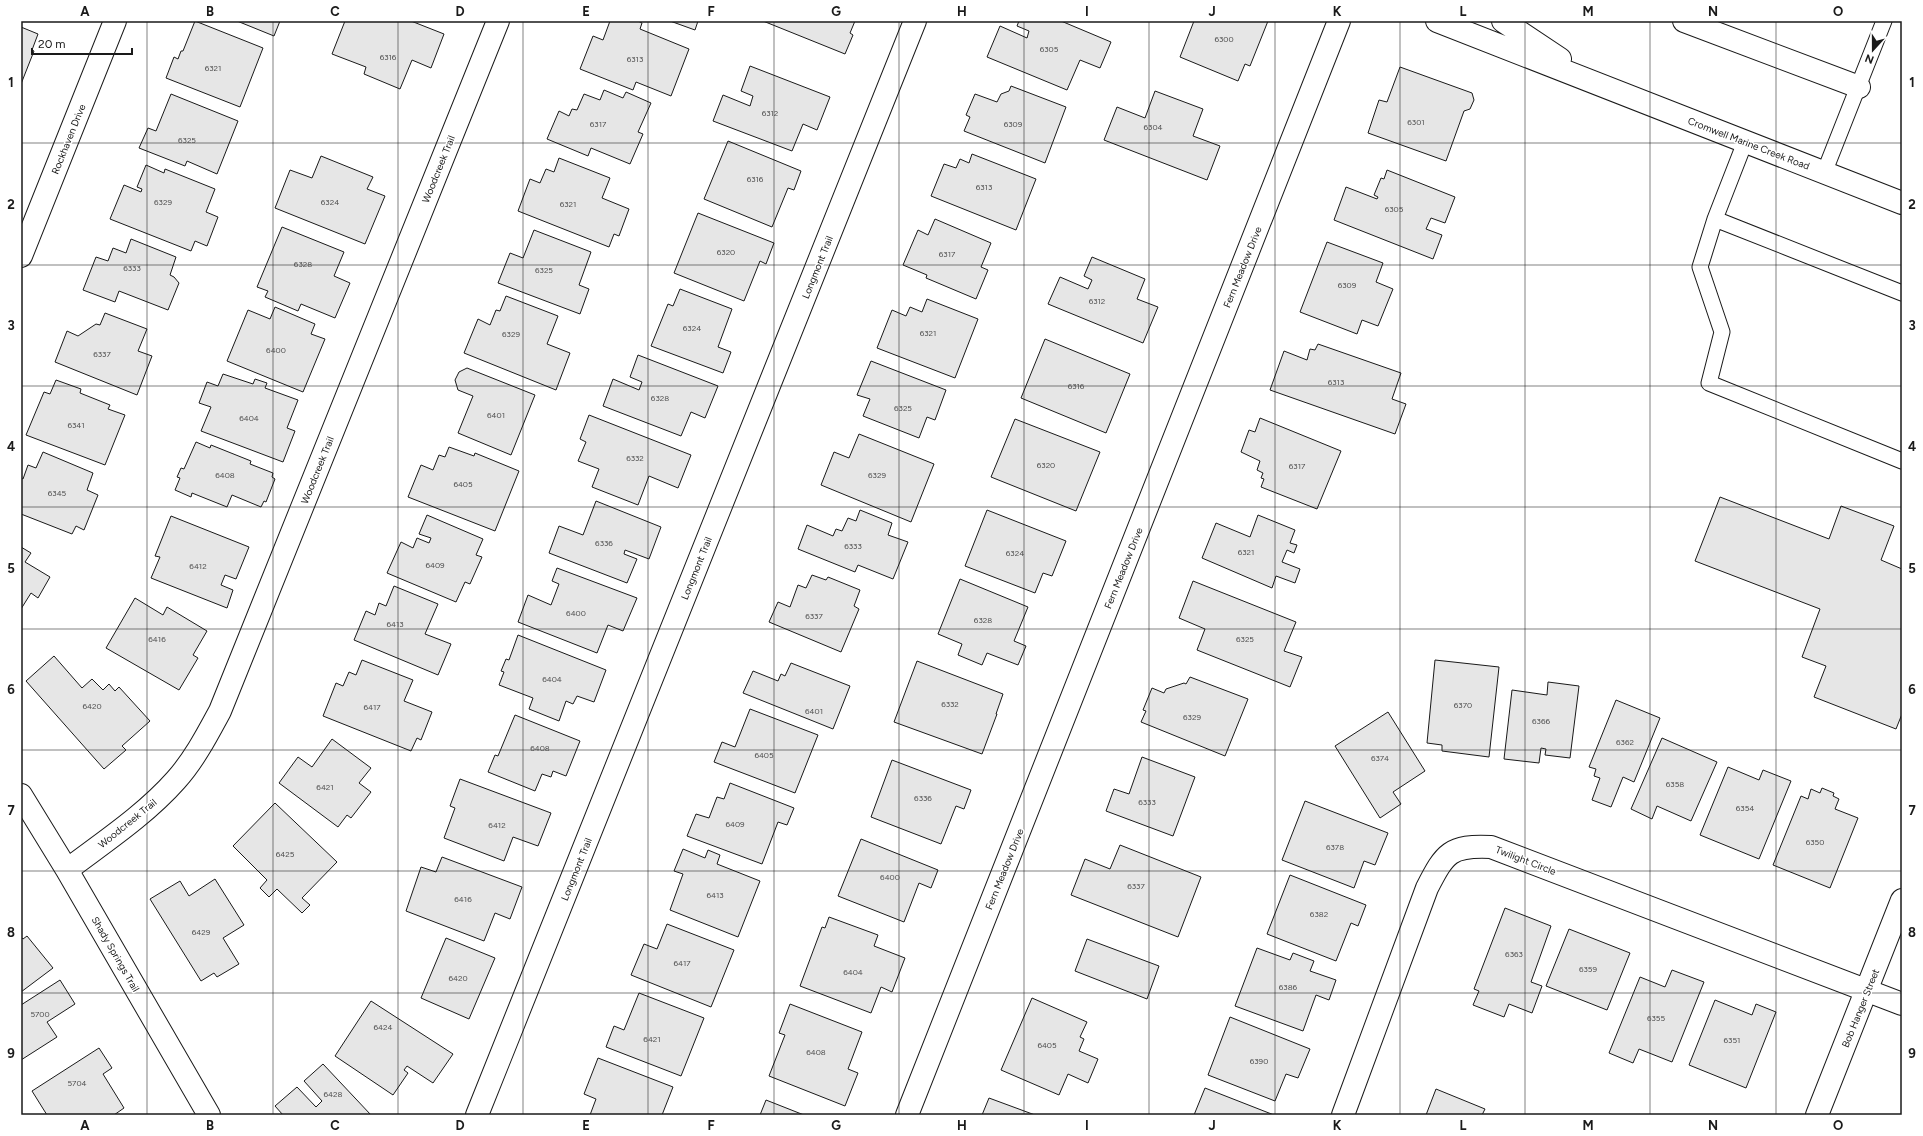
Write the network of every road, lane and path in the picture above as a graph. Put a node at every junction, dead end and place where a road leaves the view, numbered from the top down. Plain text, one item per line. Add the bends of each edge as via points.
1 (115, 21) edge
2 (498, 21) edge
3 (915, 21) edge
4 (1339, 21) edge
5 (1437, 21) edge
6 (1503, 21) edge
7 (1684, 21) edge
8 (1884, 21) edge
9 (1596, 83) junction
10 (1859, 86) junction
11 (1745, 142) junction
12 (1824, 173) junction
13 (1902, 203) edge
14 (1715, 219) junction
15 (21, 256) edge
16 (1902, 293) edge
17 (1902, 461) edge
18 (21, 795) edge
19 (67, 870) junction
20 (1902, 900) edge
21 (1866, 991) junction
22 (1902, 1004) edge
23 (209, 1115) edge
24 (477, 1115) edge
25 (907, 1115) edge
26 (1343, 1115) edge
27 (1817, 1115) edge

1 - 15 street, Rockhaven Drive
2 - 19 street, Woodcreek Trail via 220,711 199,749 176,780 141,814
3 - 24 street, Longmont Trail
4 - 25 street, Fern Meadow Drive
5 - 9 street, Cromwell Marine Creek Road
6 - 9 street, Cromwell Marine Creek Road
7 - 10 street
8 - 10 lane
9 - 11 street, Cromwell Marine Creek Road
10 - 12 lane
11 - 12 street, Cromwell Marine Creek Road
11 - 14 lane
12 - 13 street, Cromwell Marine Creek Road
14 - 16 lane
14 - 17 lane via 1700,268 1722,332 1709,383
18 - 19 street, Shady Springs Trail
19 - 23 street, Shady Springs Trail
20 - 21 street, Bob Hanger Street
21 - 22 street, Twilight Circle
21 - 26 street, Twilight Circle via 1491,846 1453,850 1438,865 1427,888
21 - 27 street, Bob Hanger Street

